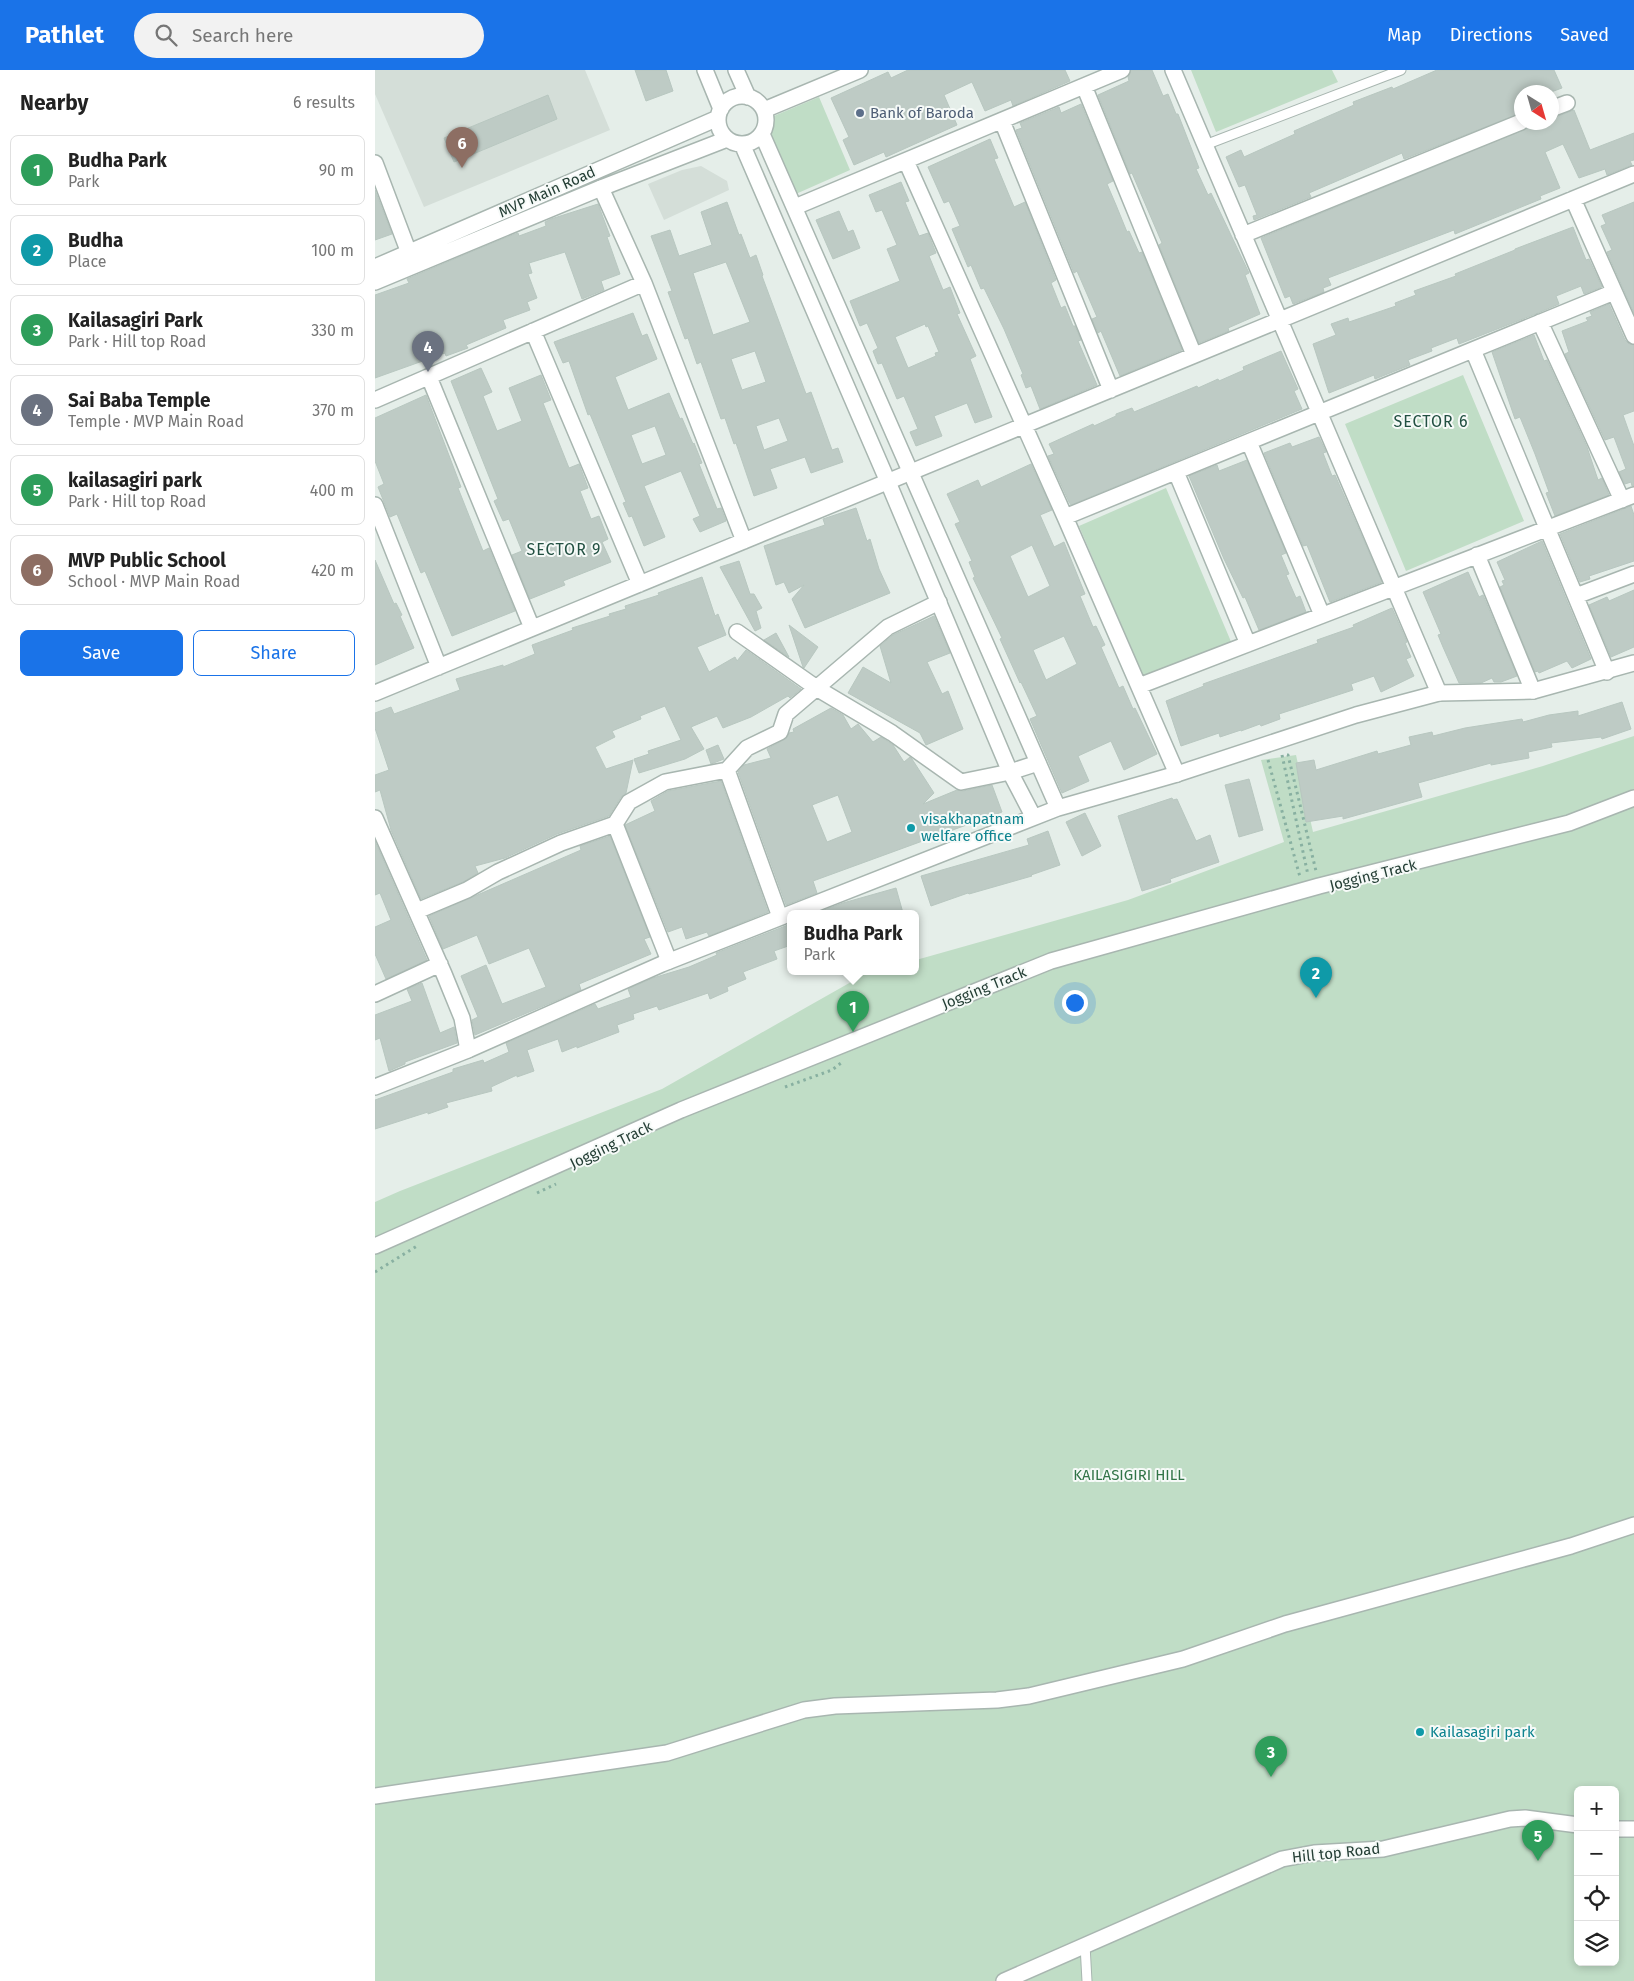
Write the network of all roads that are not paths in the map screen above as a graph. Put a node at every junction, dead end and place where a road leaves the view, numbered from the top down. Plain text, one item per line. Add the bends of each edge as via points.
1 (705, 70) edge
2 (736, 70) edge
3 (859, 70) edge
4 (1122, 70) edge
5 (1173, 70) edge
6 (1401, 70) edge
7 (1085, 86) junction
8 (748, 97) junction
9 (1567, 103) dead end
10 (1559, 106) edge
11 (764, 110) junction
12 (719, 113) junction
13 (1002, 121) junction
14 (1514, 125) edge
15 (762, 134) junction
16 (727, 139) junction
17 (742, 144) junction
18 (1205, 145) junction
19 (906, 161) junction
20 (375, 163) edge
21 (1634, 174) edge
22 (601, 188) junction
23 (1573, 199) junction
24 (795, 207) junction
25 (1243, 235) junction
26 (409, 252) junction
27 (375, 267) edge
28 (375, 282) edge
29 (644, 283) junction
30 (1614, 292) junction
31 (1280, 320) junction
32 (1540, 322) junction
33 (533, 331) junction
34 (1634, 336) edge
35 (1473, 350) junction
36 (1194, 356) junction
37 (429, 376) junction
38 (1111, 390) junction
39 (375, 400) edge
40 (1319, 413) junction
41 (1024, 426) junction
42 (1249, 442) junction
43 (1176, 472) junction
44 (910, 473) junction
45 (888, 482) junction
46 (1628, 497) edge
47 (375, 505) edge
48 (1065, 517) junction
49 (1549, 528) junction
50 (744, 541) junction
51 (1477, 555) junction
52 (1634, 574) edge
53 (640, 584) junction
54 (1395, 588) junction
55 (1577, 596) junction
56 (939, 602) junction
57 (1322, 615) junction
58 (532, 628) junction
59 (737, 632) dead end
60 (1248, 644) junction
61 (1634, 662) edge
62 (439, 667) junction
63 (1607, 672) junction
64 (1139, 686) junction
65 (818, 689) junction
66 (1533, 691) junction
67 (375, 693) edge
68 (1439, 693) junction
69 (1038, 763) junction
70 (727, 770) junction
71 (1010, 772) junction
72 (1177, 774) junction
73 (1634, 798) edge
74 (1058, 808) junction
75 (1033, 816) junction
76 (375, 818) edge
77 (615, 824) junction
78 (795, 910) edge
79 (417, 911) junction
80 (787, 913) edge
81 (780, 916) junction
82 (669, 961) junction
83 (440, 964) junction
84 (377, 988) edge
85 (468, 1050) junction
86 (375, 1087) edge
87 (375, 1246) edge
88 (1634, 1525) edge
89 (375, 1796) edge
90 (1574, 1824) edge
91 (1619, 1829) edge
92 (1634, 1829) edge
93 (1085, 1946) junction
94 (1004, 1981) edge
95 (1087, 1981) edge

1 - 12 street
2 - 8 street
3 - 11 street
4 - 7 street
5 - 18 street
6 - 18 lane
7 - 13 street
7 - 36 street
8 - 11 street
8 - 12 street via 735,97
9 - 10 street
11 - 15 street via 766,123
12 - 16 street via 722,133
12 - 26 street, MVP Main Road
13 - 19 street
13 - 38 street
14 - 25 street
15 - 17 street via 750,143
15 - 24 street
16 - 17 street
16 - 22 street
17 - 45 street
18 - 25 street
19 - 24 street
19 - 41 street
20 - 26 street
21 - 23 street
22 - 28 street
22 - 29 street
23 - 30 street
23 - 31 street
24 - 44 street
25 - 31 street
26 - 27 street, MVP Main Road
29 - 33 street
29 - 50 street
30 - 32 street
30 - 34 street
31 - 36 street
31 - 40 street
32 - 35 street
32 - 46 street
33 - 37 street
33 - 53 street
35 - 40 street
35 - 49 street
36 - 38 street
37 - 39 street
37 - 58 street
38 - 41 street
40 - 42 street
40 - 54 street
41 - 44 street
41 - 48 street
42 - 43 street
42 - 57 street
43 - 48 street
43 - 60 street
44 - 45 street
44 - 69 street
45 - 50 street
45 - 56 street
46 - 49 street
47 - 62 street
48 - 64 street
49 - 51 street
49 - 55 street
50 - 53 street
51 - 54 street
51 - 66 street
52 - 55 street
53 - 58 street
54 - 57 street
54 - 68 street
55 - 63 street
56 - 65 street via 888,627
56 - 71 street
57 - 60 street
58 - 62 street
59 - 65 street
60 - 64 street
61 - 63 street
62 - 67 street
63 - 66 street
64 - 72 street
65 - 70 street via 786,714 780,732 747,748
65 - 71 street via 892,733 961,782
66 - 68 street
68 - 72 street via 1356,716 1280,748
69 - 71 street
69 - 74 street
70 - 77 street via 665,782 629,802
70 - 81 street
71 - 75 street
72 - 74 street
73 - 87 street via 1569,823 1311,889 1051,961 681,1110
74 - 75 street
75 - 78 street
76 - 79 street
77 - 79 street via 561,843
77 - 82 street
79 - 83 street
80 - 81 street
81 - 82 street
82 - 85 street
83 - 84 street
83 - 85 street via 462,1018
85 - 86 street
88 - 89 street via 1571,1546 1285,1624 1183,1659 1029,1696 804,1710 667,1753
90 - 93 street, Hill top Road via 1510,1819 1383,1849 1314,1853 1282,1859
91 - 92 street
93 - 94 street, Hill top Road
93 - 95 lane

